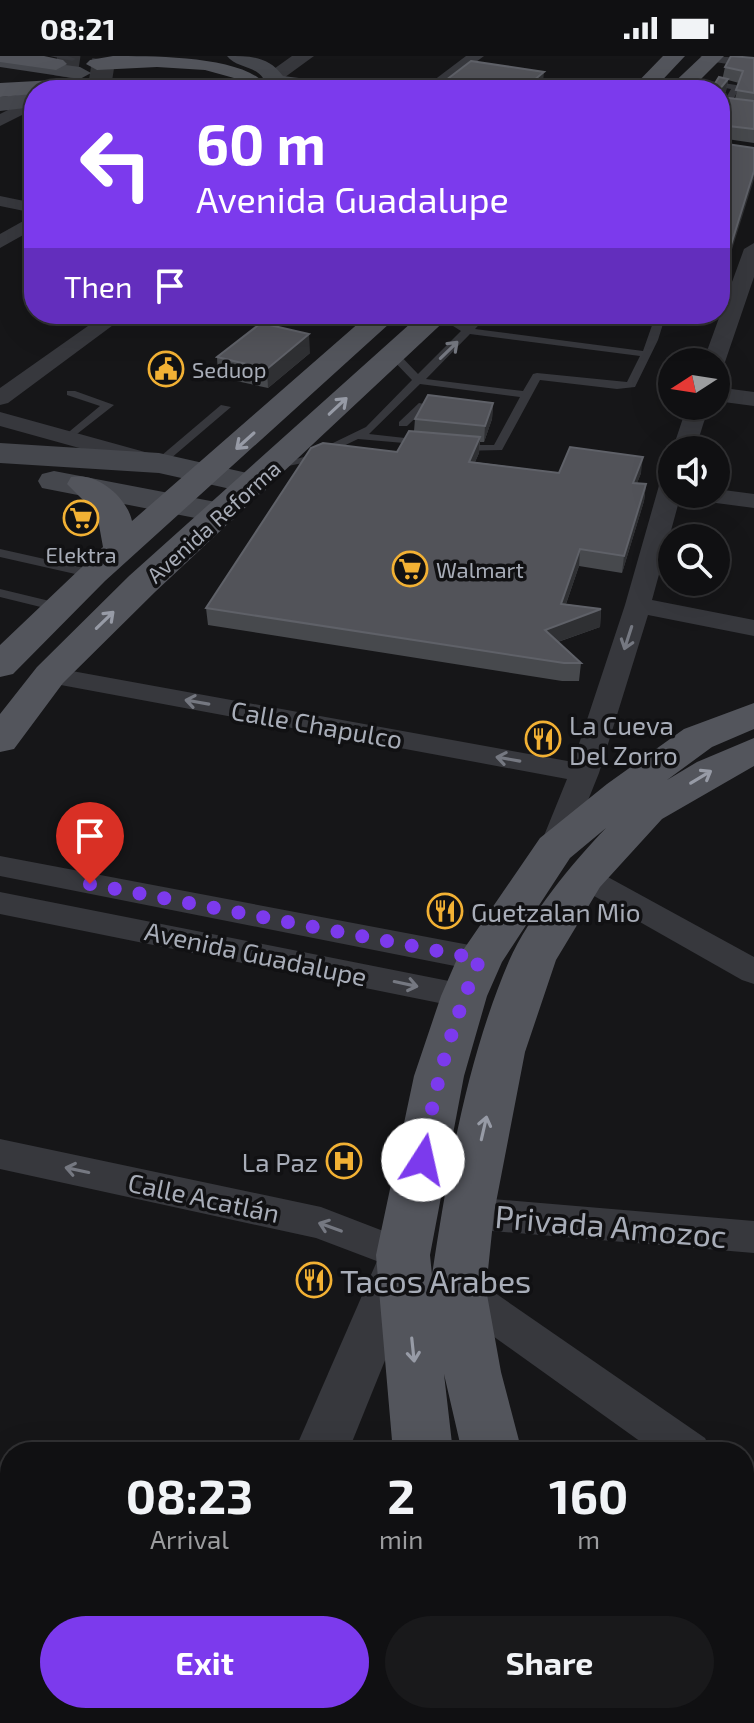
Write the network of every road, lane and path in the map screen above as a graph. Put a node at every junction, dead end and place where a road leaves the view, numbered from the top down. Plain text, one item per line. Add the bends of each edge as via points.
1 (25, 56) edge
2 (237, 56) edge
3 (305, 56) edge
4 (476, 56) edge
5 (675, 56) edge
6 (711, 56) edge
7 (0, 58) edge
8 (754, 63) edge
9 (86, 68) edge
10 (47, 80) edge
11 (165, 80) edge
12 (242, 80) edge
13 (264, 80) edge
14 (268, 80) edge
15 (271, 80) edge
16 (443, 80) edge
17 (651, 80) edge
18 (688, 80) edge
19 (24, 87) edge
20 (2, 94) edge
21 (24, 99) edge
22 (24, 107) edge
23 (730, 107) edge
24 (739, 108) edge
25 (0, 121) edge
26 (0, 201) edge
27 (24, 206) edge
28 (24, 227) edge
29 (0, 242) edge
30 (753, 255) edge
31 (730, 294) edge
32 (754, 313) edge
33 (104, 324) edge
34 (375, 324) edge
35 (426, 324) edge
36 (456, 324) edge
37 (475, 324) edge
38 (657, 324) edge
39 (723, 324) edge
40 (468, 331) junction
41 (360, 338) junction
42 (717, 348) edge
43 (396, 350) junction
44 (645, 354) junction
45 (419, 381) junction
46 (71, 393) dead end
47 (527, 395) junction
48 (730, 396) edge
49 (0, 398) edge
50 (754, 399) edge
51 (423, 405) edge
52 (225, 407) dead end
53 (0, 419) edge
54 (403, 424) dead end
55 (360, 436) junction
56 (68, 438) junction
57 (432, 445) edge
58 (446, 446) edge
59 (0, 453) edge
60 (159, 463) junction
61 (209, 474) junction
62 (0, 475) edge
63 (263, 476) junction
64 (83, 484) junction
65 (730, 498) edge
66 (754, 501) edge
67 (175, 504) junction
68 (665, 508) edge
69 (221, 513) junction
70 (121, 548) junction
71 (0, 553) edge
72 (93, 574) junction
73 (0, 593) edge
74 (638, 605) junction
75 (57, 607) junction
76 (754, 628) edge
77 (0, 666) edge
78 (50, 675) junction
79 (754, 715) edge
80 (0, 740) edge
81 (754, 750) edge
82 (584, 773) junction
83 (569, 862) junction
84 (0, 866) edge
85 (0, 903) edge
86 (754, 972) edge
87 (472, 977) junction
88 (0, 1154) edge
89 (468, 1213) junction
90 (754, 1237) edge
91 (403, 1255) junction
92 (458, 1289) junction
93 (325, 1442) edge
94 (413, 1442) edge
95 (490, 1442) edge
96 (676, 1442) edge

1 - 9 lane
2 - 14 main road via 265,66
3 - 15 street
4 - 16 street
5 - 17 main road
6 - 8 street
6 - 18 main road
7 - 9 main road
9 - 10 main road
9 - 11 main road
9 - 12 main road
9 - 13 main road via 207,58
19 - 20 main road
20 - 21 main road
22 - 25 street
23 - 24 lane
26 - 27 street
28 - 29 street
30 - 31 street
31 - 32 street
33 - 49 street
34 - 41 main road, Avenida Reforma
35 - 43 main road, Avenida Reforma
36 - 40 lane
37 - 40 lane
38 - 44 lane
39 - 42 street
40 - 44 lane
45 -> 40 lane
41 - 43 main road
41 -> 61 main road, Avenida Reforma
43 - 45 lane
63 -> 43 main road, Avenida Reforma
44 - 47 lane via 631,385 537,376
45 - 47 lane
45 - 55 lane
46 - 56 lane via 108,405
47 - 58 lane via 498,448
48 - 50 street
51 - 54 lane
52 - 60 lane
53 - 56 street
55 - 57 lane
55 - 63 lane
56 - 60 street
59 - 60 main road
60 - 61 main road
61 - 63 main road
61 - 67 main road, Avenida Reforma
62 - 64 main road
63 - 69 main road, Avenida Reforma
64 - 67 main road
64 - 70 main road via 113,511
65 - 66 street
67 - 69 main road
67 - 70 main road, Avenida Reforma
68 - 74 street
78 -> 69 main road, Avenida Reforma
70 - 72 main road, Avenida Reforma
71 - 72 lane
72 - 75 main road, Avenida Reforma
73 - 75 lane
74 - 76 street
74 -> 82 street
75 - 77 main road, Avenida Reforma
78 - 80 main road, Avenida Reforma
82 -> 78 street, Calle Chapulco
79 - 83 main road via 698,738 622,793
83 -> 81 main road via 647,810
82 - 83 street
83 - 86 street
83 - 87 main road
89 -> 83 main road via 501,1052
84 - 87 street, Avenida Guadalupe
85 -> 87 street, Avenida Guadalupe
87 - 91 main road via 439,1076
91 -> 88 street, Calle Acatlán via 321,1223
89 - 90 street, Privada Amozoc
89 - 92 main road
91 - 93 street
91 -> 94 main road
92 - 95 main road
92 - 96 street

